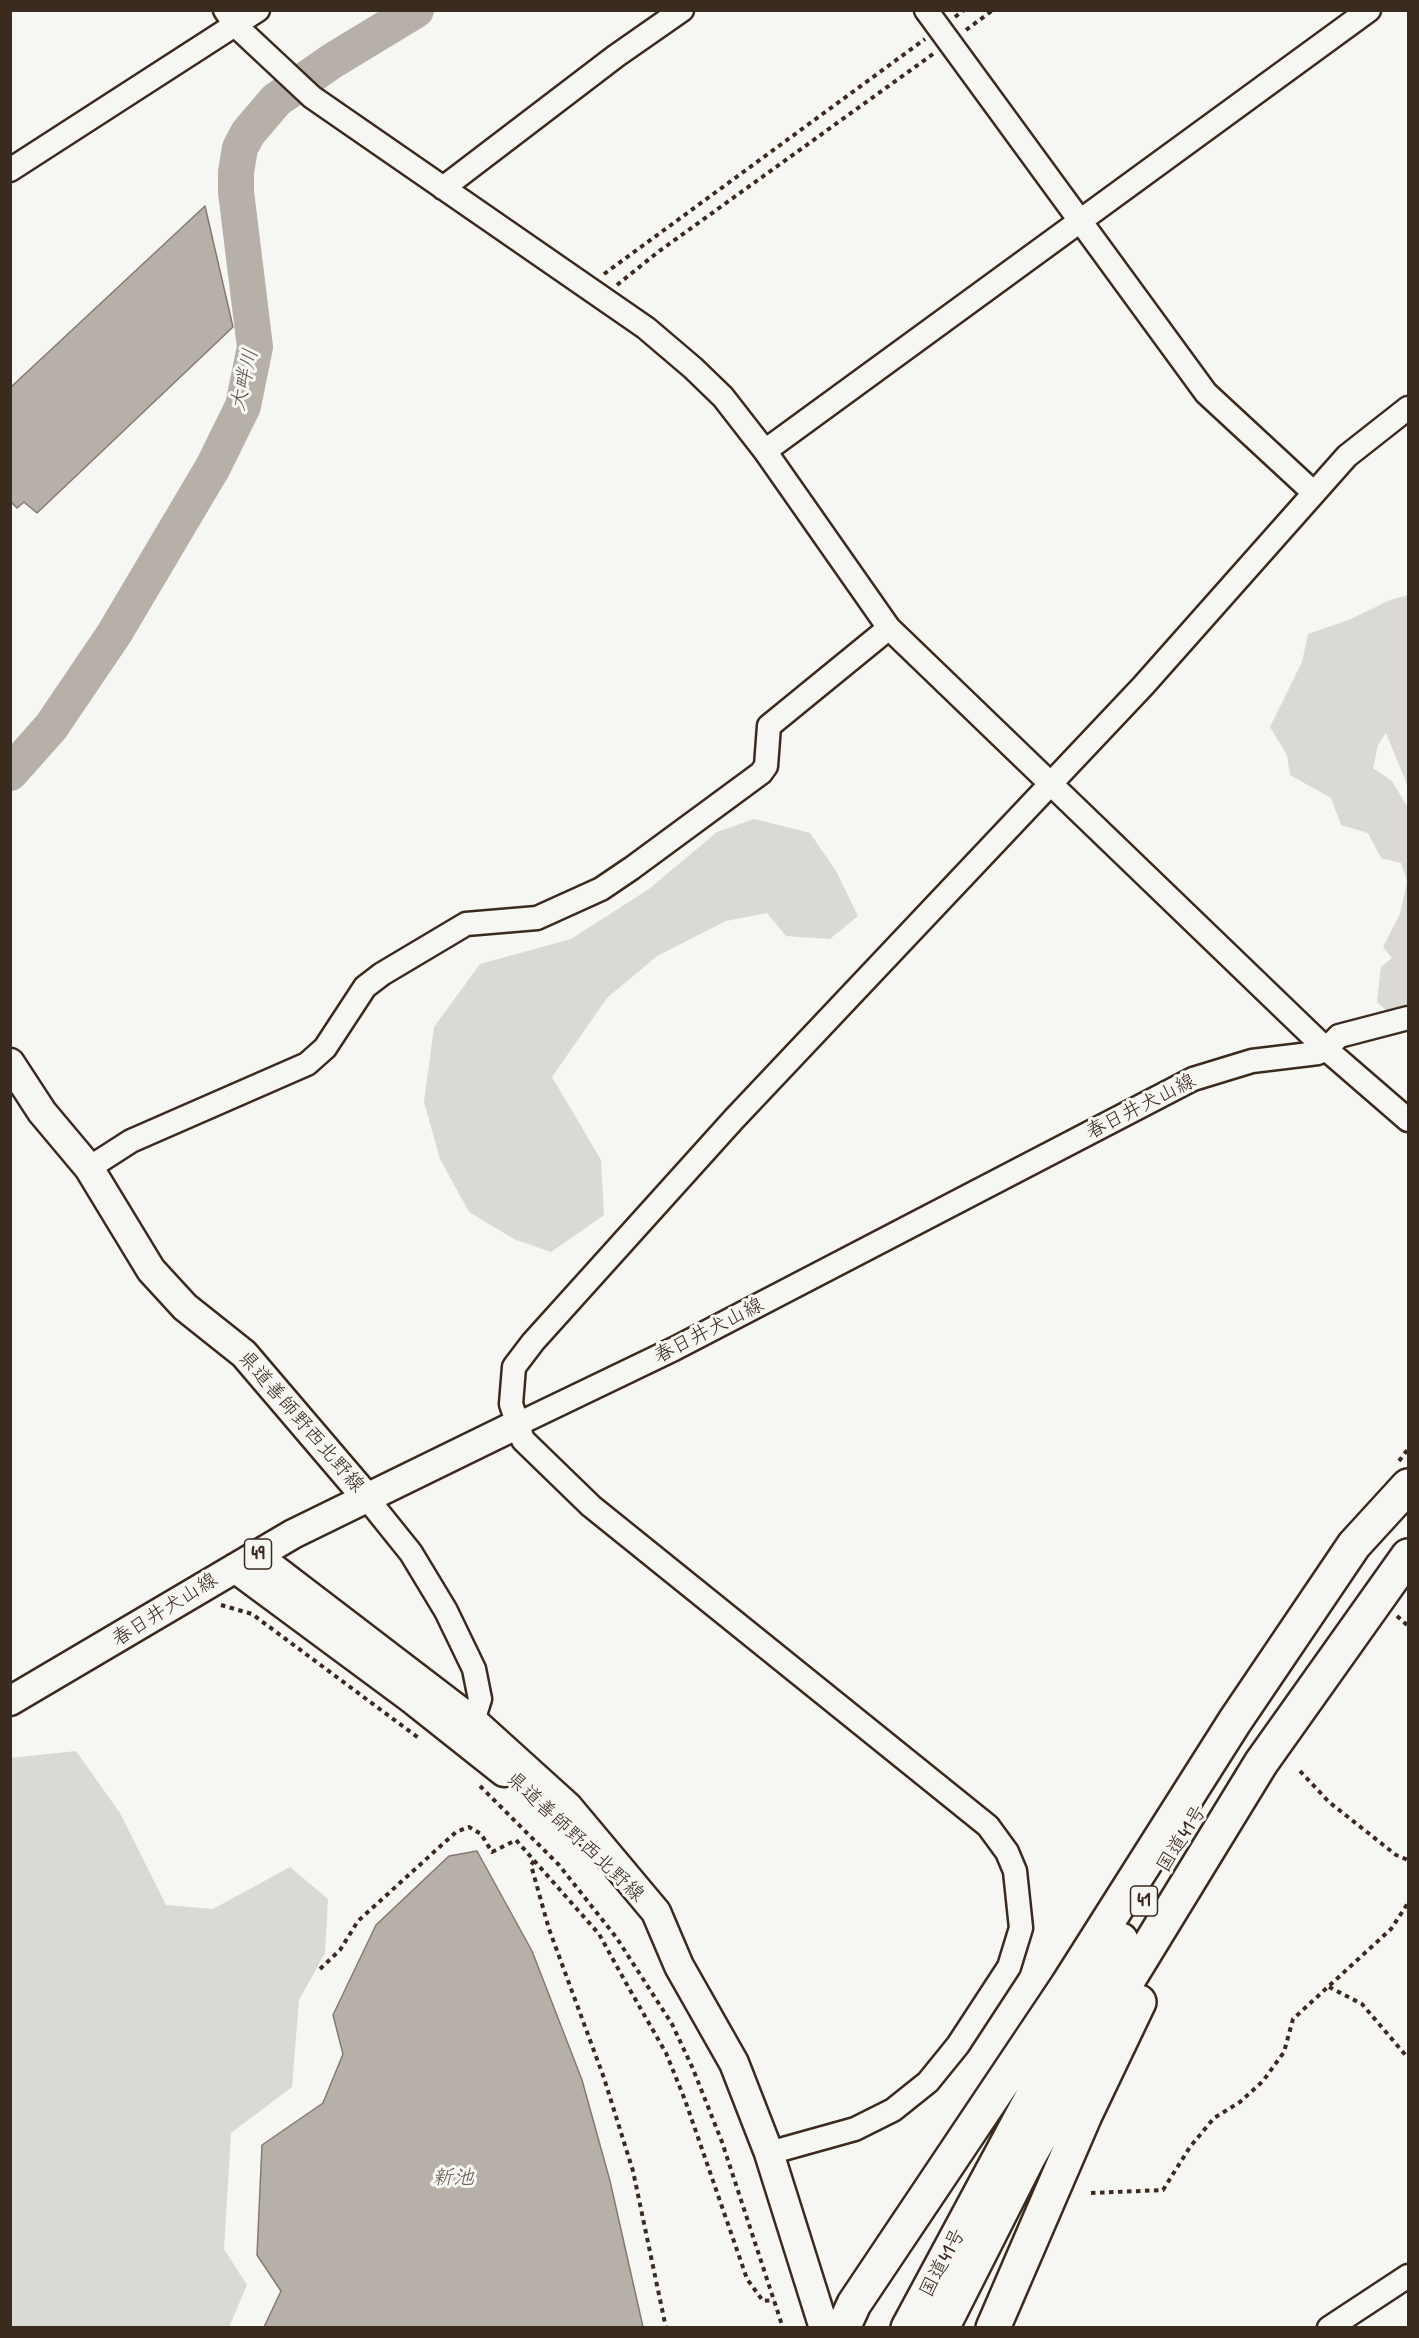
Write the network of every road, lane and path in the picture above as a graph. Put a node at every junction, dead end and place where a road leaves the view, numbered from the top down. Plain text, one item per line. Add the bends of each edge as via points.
1 (258, 10) edge
2 (682, 10) edge
3 (926, 10) edge
4 (964, 10) edge
5 (993, 10) edge
6 (1369, 10) edge
7 (230, 18) edge
8 (944, 36) junction
9 (10, 170) edge
10 (443, 188) junction
11 (1079, 221) junction
12 (595, 293) junction
13 (1408, 408) edge
14 (765, 451) junction
15 (1314, 493) junction
16 (889, 628) junction
17 (1050, 784) junction
18 (1408, 1018) edge
19 (1326, 1049) junction
20 (10, 1063) edge
21 (1408, 1120) edge
22 (89, 1168) junction
23 (516, 1425) junction
24 (1408, 1486) edge
25 (1408, 1491) edge
26 (366, 1497) junction
27 (1408, 1556) edge
28 (245, 1561) junction
29 (193, 1593) junction
30 (1397, 1616) dead end
31 (1408, 1626) edge
32 (10, 1701) edge
33 (473, 1721) junction
34 (429, 1746) dead end
35 (1261, 1763) junction
36 (1300, 1771) dead end
37 (472, 1779) dead end
38 (1408, 1860) edge
39 (534, 1861) junction
40 (1408, 1903) edge
41 (656, 1912) junction
42 (320, 1969) dead end
43 (1329, 1987) junction
44 (1408, 2058) edge
45 (769, 2153) junction
46 (1091, 2193) dead end
47 (1408, 2276) edge
48 (774, 2300) junction
49 (666, 2328) edge
50 (783, 2328) edge
51 (824, 2328) edge
52 (843, 2328) edge
53 (909, 2328) edge
54 (942, 2328) edge
55 (993, 2328) edge
56 (1329, 2328) edge

1 - 7 street
2 - 10 street
3 - 8 street
4 - 8 path
5 - 8 path
6 - 11 street
7 - 9 street
7 - 10 street via 312,97
8 - 11 street
8 - 12 path
8 - 12 path via 618,284
10 - 12 street
11 - 14 street
11 - 15 street via 1206,393
12 - 14 street via 646,328 700,375 723,397
13 - 15 street via 1347,456
14 - 16 street
15 - 17 street via 1143,686
16 - 17 street
16 - 22 street via 769,726 766,766 761,773 601,889 537,918 466,924 365,987 325,1048 307,1064 131,1141
17 - 19 street
17 - 23 street via 734,1119 520,1357 514,1368 511,1392
18 - 19 street via 1339,1036
19 - 21 street
19 - 23 street, 春日井犬山線 / 49 via 1252,1061 1193,1079 674,1349
20 - 22 main road, 県道善師野西北野線 via 42,1112
22 - 26 main road, 県道善師野西北野線 via 151,1269 185,1307 244,1354
23 - 26 main road, 春日井犬山線 / 49
23 - 45 street via 523,1440 591,1506 987,1826 1007,1852 1015,1871 1021,1928 1009,1967 958,2045 927,2082 893,2110 855,2129
24 - 52 highway via 1354,1545 1248,1701 1067,1986 854,2304
25 - 53 highway, 国道41号 / 41 via 1152,1886 1057,2051
26 - 28 main road, 春日井犬山線 / 49
26 - 33 street, 県道善師野西北野線 via 411,1553 446,1611 474,1669 480,1699
27 - 35 highway, 国道41号 / 41
28 - 29 main road, 春日井犬山線 / 49
28 - 33 main road, 県道善師野西北野線
28 - 41 main road, 県道善師野西北野線 via 533,1795
29 - 32 main road, 春日井犬山線 / 49
29 - 34 path via 204,1601 252,1614
30 - 31 path
33 - 41 main road, 県道善師野西北野線 via 568,1807
35 - 54 highway, 国道41号 / 41 via 1124,1988 1028,2158
35 - 55 highway via 1243,1811 1134,2010
36 - 38 path via 1347,1817
37 - 48 path via 559,1865 616,1938 672,2024 722,2142
39 - 42 path via 516,1840 492,1852 475,1830 469,1827 456,1832 358,1920 340,1950
39 - 48 path via 599,1934 666,2053 747,2279 763,2301
39 - 49 path via 531,1865 549,1929 604,2078 633,2171
40 - 43 path via 1391,1929
41 - 45 main road, 県道善師野西北野線 via 679,1966 734,2063
43 - 44 path via 1362,2004
43 - 46 path via 1293,2019 1284,2052 1263,2081 1214,2118 1163,2190
45 - 51 main road, 県道善師野西北野線
47 - 56 street
48 - 50 path

